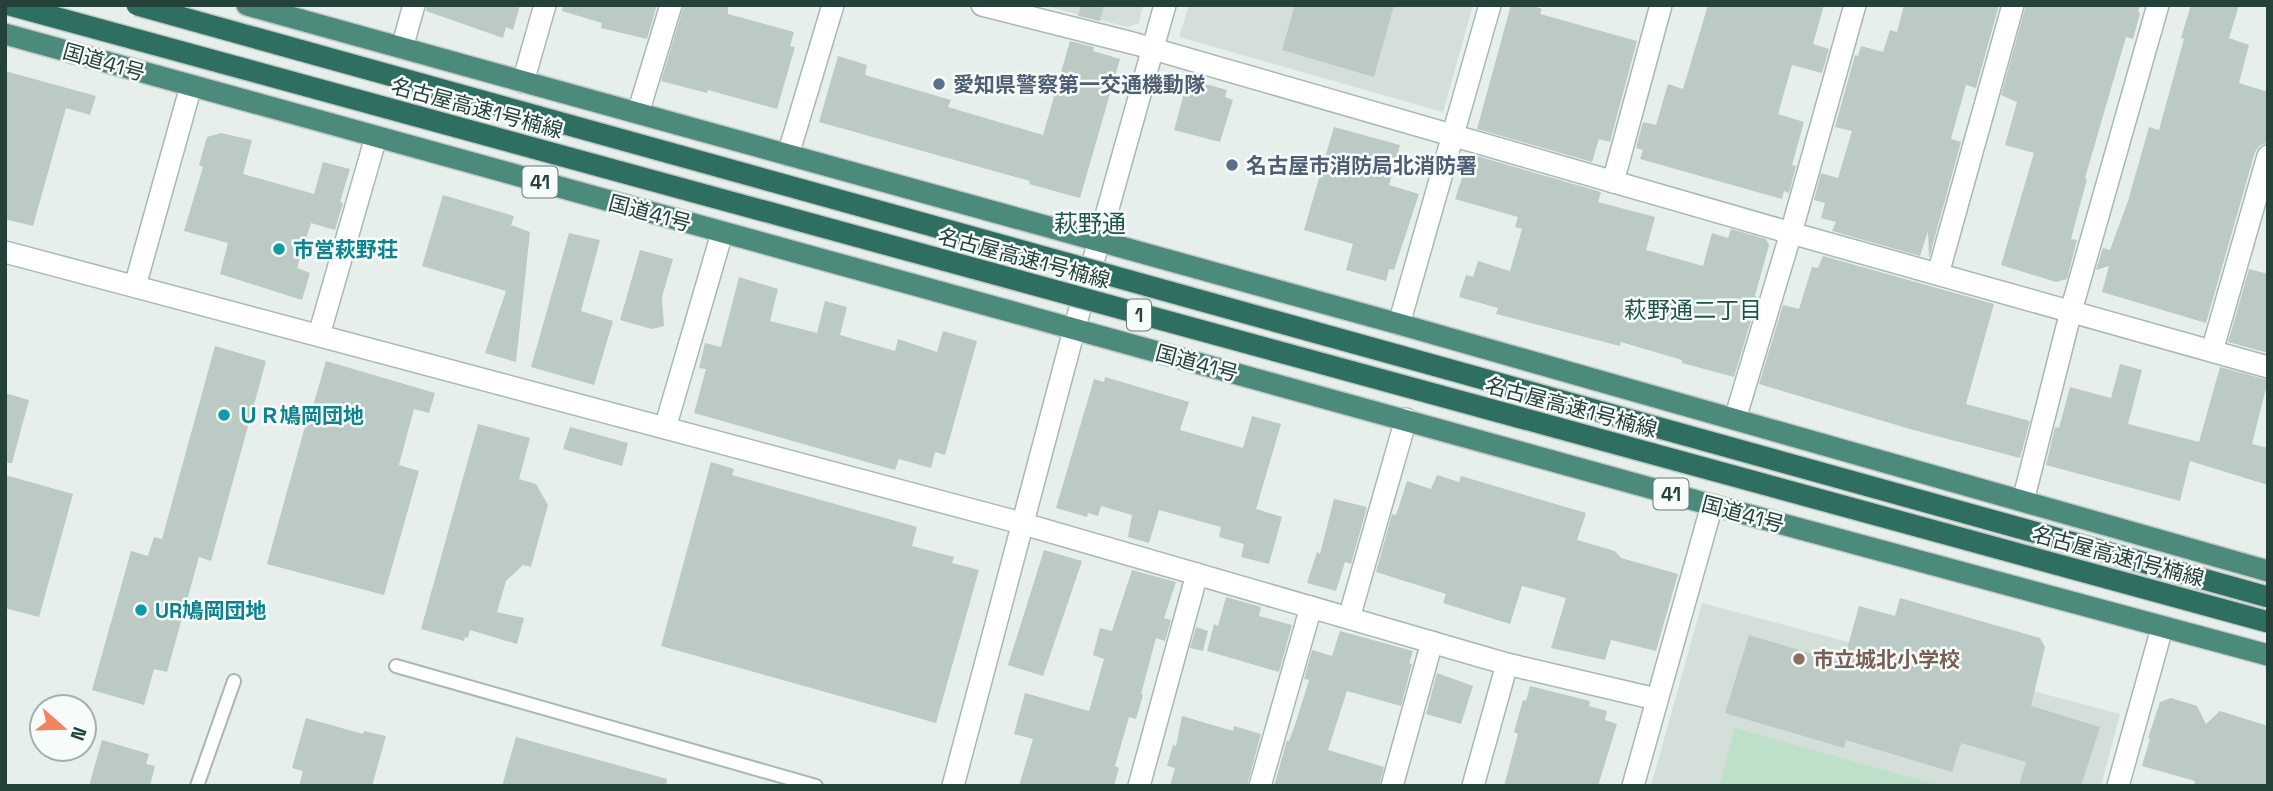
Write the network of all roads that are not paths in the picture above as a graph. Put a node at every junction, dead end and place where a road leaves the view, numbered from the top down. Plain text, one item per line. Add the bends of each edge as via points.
1 (10, 5) edge
2 (137, 5) edge
3 (247, 5) edge
4 (414, 5) edge
5 (545, 5) edge
6 (671, 5) edge
7 (833, 5) edge
8 (982, 5) edge
9 (1165, 5) edge
10 (1490, 5) edge
11 (1661, 5) edge
12 (1855, 5) edge
13 (2013, 5) edge
14 (2158, 5) edge
15 (5, 34) edge
16 (402, 48) junction
17 (1153, 50) junction
18 (523, 82) junction
19 (191, 86) junction
20 (638, 113) junction
21 (1455, 135) junction
22 (376, 137) junction
23 (788, 155) junction
24 (2268, 156) edge
25 (1614, 182) junction
26 (722, 233) junction
27 (1791, 233) junction
28 (1100, 241) junction
29 (5, 252) edge
30 (1938, 274) junction
31 (135, 286) junction
32 (2071, 312) junction
33 (1399, 324) junction
34 (1074, 330) junction
35 (319, 335) junction
36 (2212, 351) junction
37 (2268, 367) edge
38 (1406, 419) junction
39 (1735, 419) junction
40 (665, 428) junction
41 (2023, 501) junction
42 (1712, 505) junction
43 (1024, 524) junction
44 (2268, 571) edge
45 (1197, 574) junction
46 (2268, 597) edge
47 (1311, 607) junction
48 (1349, 618) junction
49 (2268, 622) edge
50 (2162, 628) junction
51 (1432, 642) junction
52 (2268, 654) edge
53 (1507, 664) junction
54 (396, 666) dead end
55 (234, 681) dead end
56 (1657, 699) junction
57 (197, 786) edge
58 (816, 786) edge
59 (953, 786) edge
60 (1139, 786) edge
61 (1260, 786) edge
62 (1392, 786) edge
63 (1473, 786) edge
64 (1633, 786) edge
65 (2118, 786) edge

1 - 49 highway, 名古屋高速1号楠線 / 1, bridge
2 - 46 highway, 名古屋高速1号楠線 / 1, bridge
3 - 16 highway
4 - 16 street
5 - 18 street
6 - 20 street
7 - 23 street
8 - 17 street
9 - 17 street
10 - 21 street
11 - 25 street
12 - 27 street
13 - 30 street
14 - 32 street
15 - 19 highway, 国道41号 / 41
16 - 18 highway
17 - 21 street
17 - 28 street
18 - 20 highway
19 - 22 highway, 国道41号 / 41
19 - 31 street
20 - 23 highway
21 - 25 street
21 - 33 street
22 - 26 highway, 国道41号 / 41
22 - 35 street
23 - 28 highway
24 - 36 street
25 - 27 street
26 - 34 highway, 国道41号 / 41
26 - 40 street
27 - 30 street
27 - 39 street
28 - 33 highway
28 - 34 street
29 - 31 street
30 - 32 street
31 - 35 street
32 - 36 street
32 - 41 street
33 - 39 highway
34 - 38 highway, 国道41号 / 41
34 - 43 street
35 - 40 street
36 - 37 street
38 - 42 highway, 国道41号 / 41
38 - 48 street
39 - 41 highway
40 - 43 street
41 - 44 highway
42 - 50 highway, 国道41号 / 41
42 - 56 street
43 - 45 street
43 - 59 street
45 - 47 street
45 - 60 street
47 - 48 street
47 - 61 street
48 - 51 street
50 - 52 highway, 国道41号 / 41
50 - 65 street
51 - 53 street
51 - 62 street
53 - 56 street
53 - 63 street
54 - 58 lane
55 - 57 lane
56 - 64 street

